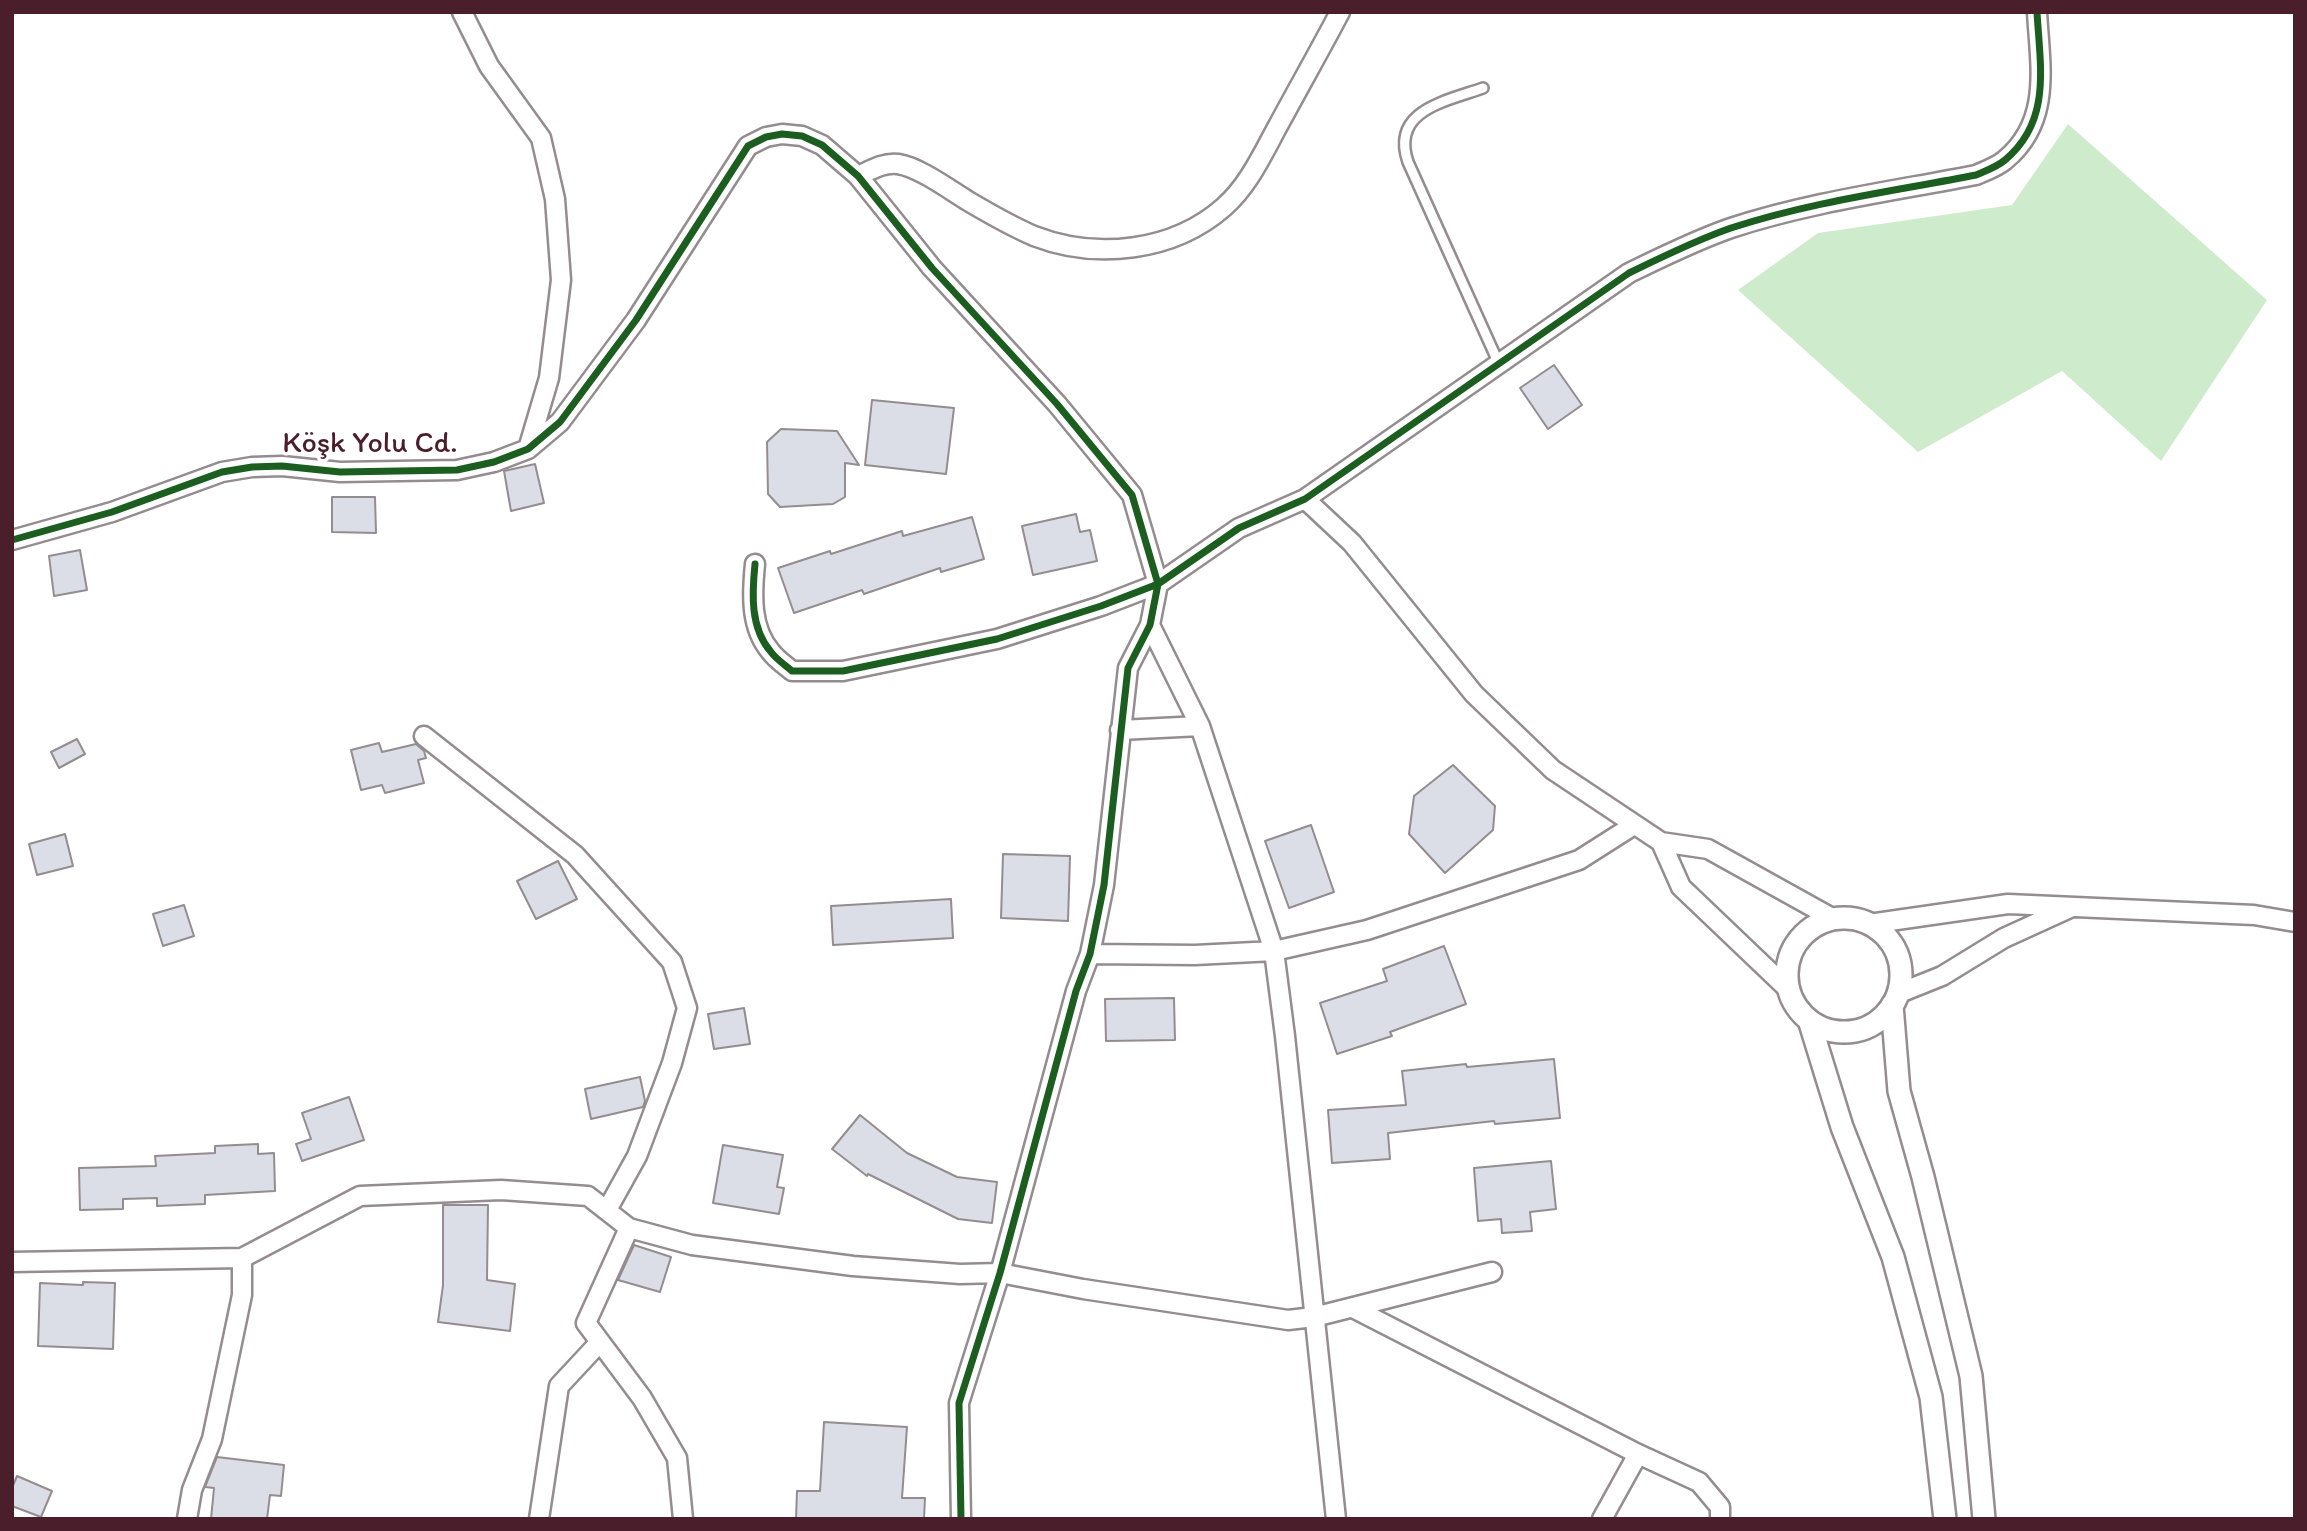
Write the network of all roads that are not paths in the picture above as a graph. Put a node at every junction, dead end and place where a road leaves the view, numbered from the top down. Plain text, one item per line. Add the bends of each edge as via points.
1 (463, 12) edge
2 (1340, 12) edge
3 (2037, 12) edge
4 (1483, 88) dead end
5 (858, 176) junction
6 (1499, 364) junction
7 (528, 449) junction
8 (1305, 499) junction
9 (12, 540) edge
10 (755, 564) dead end
11 (1158, 584) junction
12 (1150, 625) junction
13 (1200, 726) junction
14 (1120, 730) junction
15 (424, 736) dead end
16 (1634, 825) junction
17 (1661, 842) junction
18 (2078, 905) junction
19 (1834, 919) junction
20 (2295, 922) edge
21 (1869, 924) junction
22 (1274, 951) junction
23 (1090, 954) junction
24 (1789, 990) junction
25 (1895, 1000) junction
26 (1809, 1020) junction
27 (607, 1210) junction
28 (629, 1228) junction
29 (242, 1258) junction
30 (12, 1262) edge
31 (1493, 1272) dead end
32 (1000, 1273) junction
33 (1353, 1308) junction
34 (1314, 1317) junction
35 (600, 1342) junction
36 (1638, 1454) junction
37 (187, 1519) edge
38 (539, 1519) edge
39 (683, 1519) edge
40 (961, 1519) edge
41 (1336, 1519) edge
42 (1602, 1519) edge
43 (1720, 1519) edge
44 (1945, 1519) edge
45 (1984, 1519) edge

1 - 7 street via 489,66 541,138 555,199 561,280 548,378
2 - 5 street via 1249,178 1225,207 1168,240 1130,248 1067,245 1007,224 909,167 877,166
3 - 6 street via 2041,88 2036,116 2026,139 2003,162 1976,175 1781,213 1680,248 1629,273
4 - 6 lane via 1418,113 1408,127 1404,145
5 - 7 street, Köşk Yolu Cd. via 822,145 802,136 782,134 748,146 636,320 560,422
5 - 11 street via 932,268 1057,404 1132,495
6 - 8 street
7 - 9 street, Köşk Yolu Cd. via 457,470 340,472 282,466 222,472 112,512
8 - 11 street via 1239,528
8 - 16 street via 1352,543 1474,694 1553,771
10 - 11 street via 755,621 769,651 792,671 843,671 997,639
11 - 12 street
12 - 13 street
12 - 14 street via 1128,668
13 - 14 street
13 - 22 street
14 - 23 street via 1104,885
15 - 27 street via 575,855 672,962 687,1008 637,1156
16 - 17 street
16 - 22 street via 1579,860 1367,930
17 - 19 street via 1707,849
17 - 24 street via 1681,887
18 - 20 street via 2254,915
18 - 21 street via 2008,904
18 - 25 street via 2004,938
19 - 21 street
19 - 24 street via 1812,928 1795,945 1787,967
21 - 25 street via 1894,948 1900,971
22 - 23 street
22 - 34 street
23 - 32 street
24 - 26 street
25 - 26 street via 1876,1022 1853,1031 1830,1030
25 - 45 street via 1899,1091 1971,1376
26 - 44 street via 1842,1127 1893,1256 1931,1396
27 - 28 street
27 - 29 street via 588,1196 501,1190 360,1196
28 - 32 street via 691,1245 769,1256 960,1274
28 - 35 street via 586,1324
29 - 30 street
29 - 37 street via 242,1294 217,1415
31 - 33 street
32 - 34 street via 1288,1320
32 - 40 street via 958,1403
33 - 34 street
33 - 36 street
34 - 41 street
35 - 38 street via 559,1386
35 - 39 street via 642,1398 677,1458
36 - 42 street
36 - 43 street via 1699,1482 1720,1507

